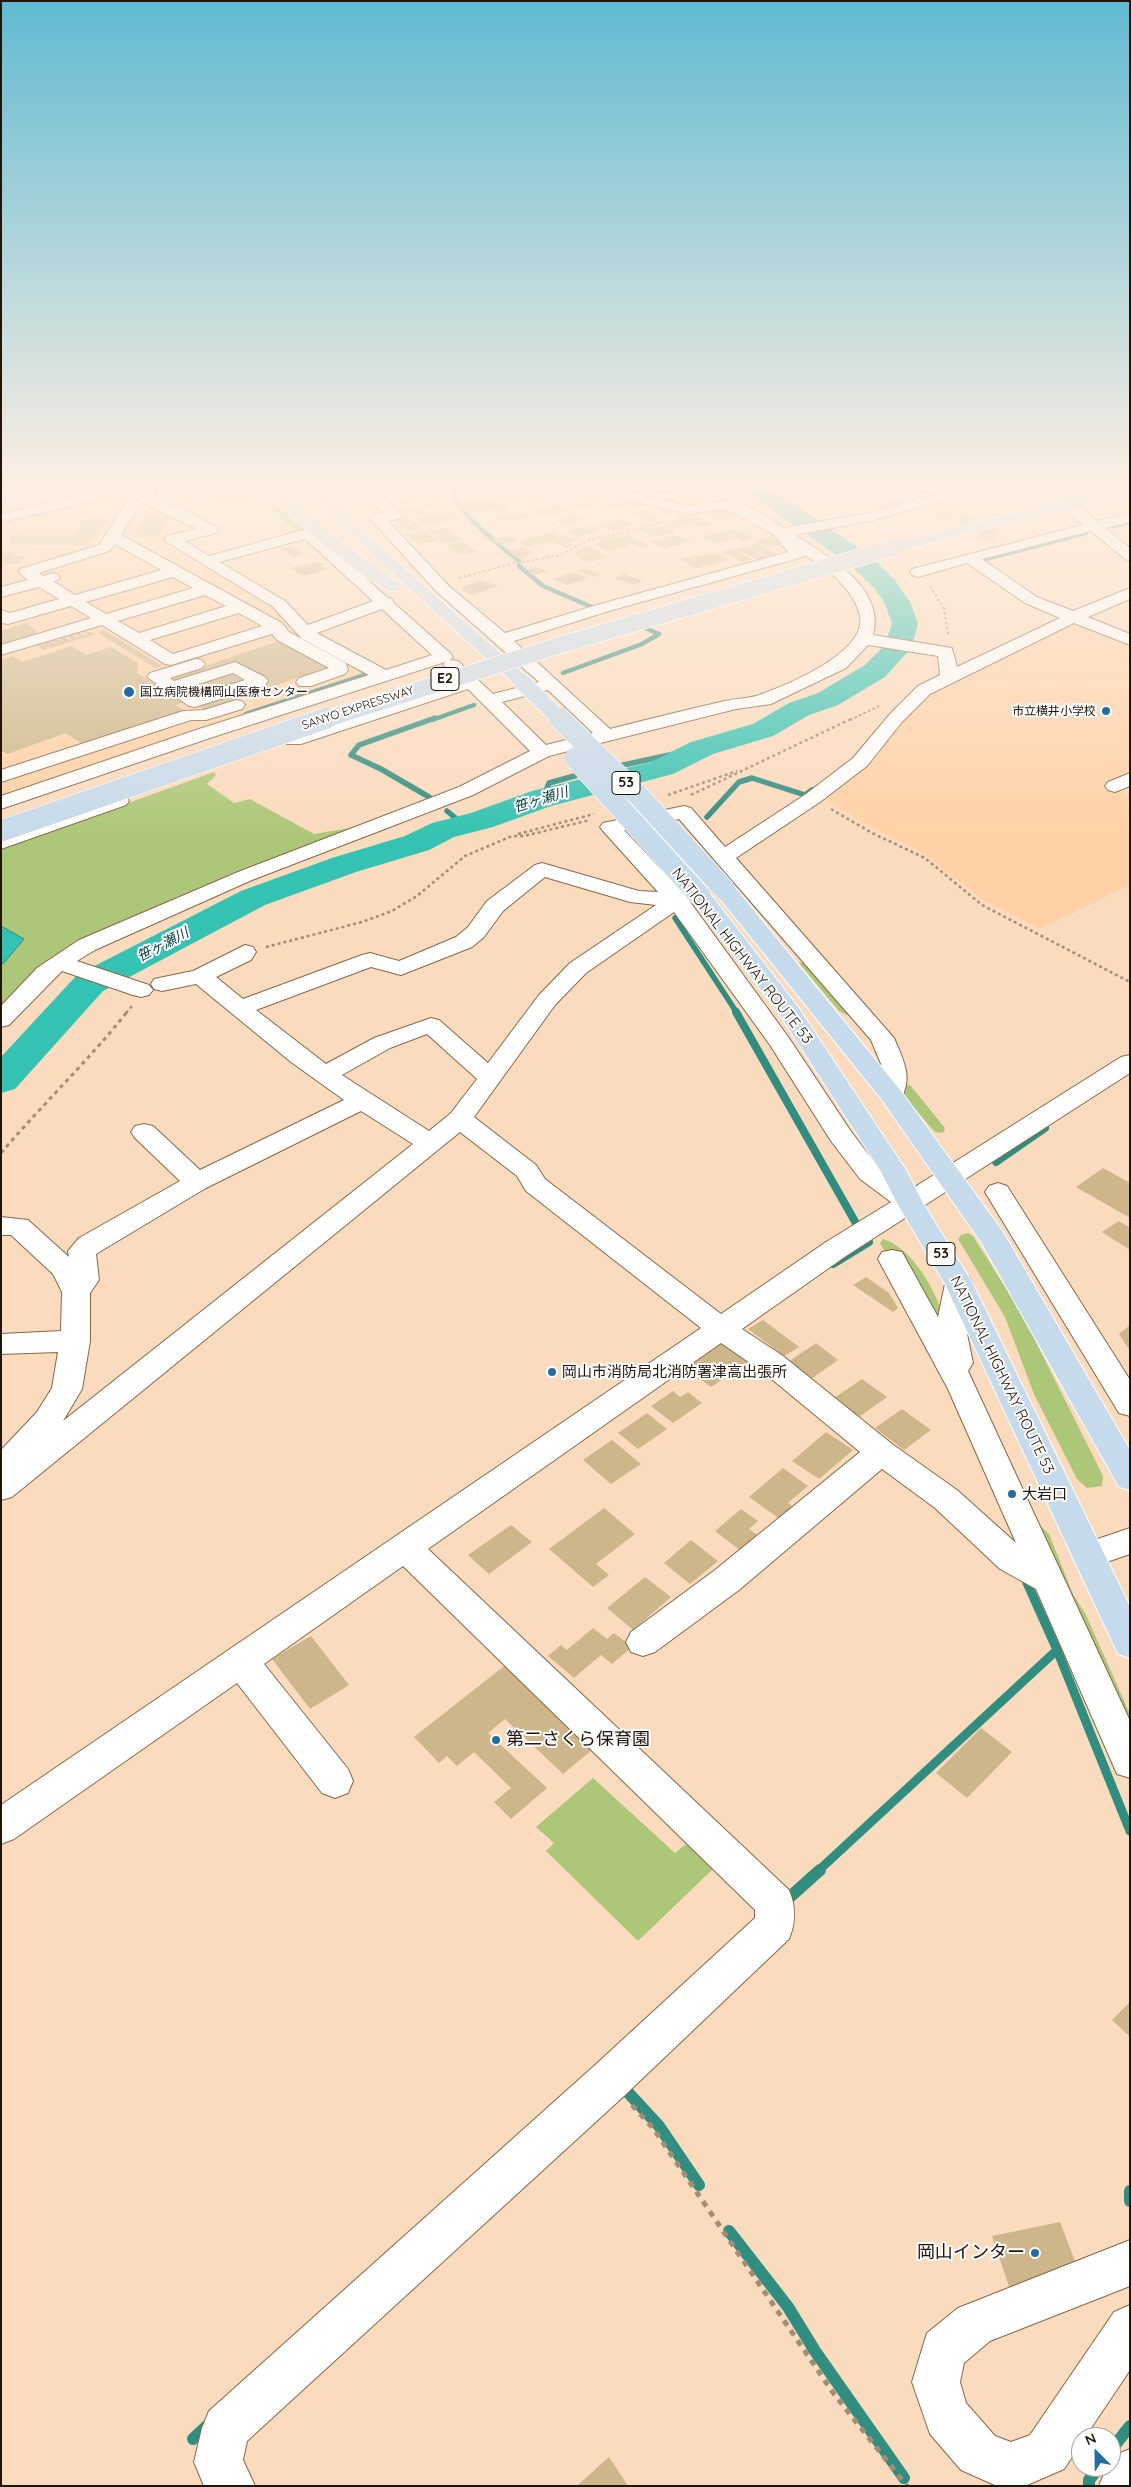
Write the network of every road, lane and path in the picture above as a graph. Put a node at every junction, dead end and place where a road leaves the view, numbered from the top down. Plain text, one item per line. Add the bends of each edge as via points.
1 (53, 606) edge
2 (83, 606) edge
3 (103, 606) edge
4 (148, 606) edge
5 (192, 606) edge
6 (281, 606) edge
7 (365, 606) edge
8 (400, 606) edge
9 (406, 606) edge
10 (438, 606) edge
11 (463, 606) edge
12 (610, 606) edge
13 (651, 606) edge
14 (686, 606) edge
15 (715, 606) edge
16 (864, 606) edge
17 (1046, 606) edge
18 (1100, 606) edge
19 (241, 607) joint
20 (89, 610) junction
21 (1, 615) edge
22 (1074, 617) junction
23 (260, 618) junction
24 (104, 619) junction
25 (436, 626) dead end
26 (119, 628) junction
27 (305, 632) junction
28 (278, 634) junction
29 (137, 639) junction
30 (869, 639) junction
31 (501, 640) junction
32 (1130, 640) edge
33 (1, 650) edge
34 (156, 651) junction
35 (444, 657) junction
36 (472, 659) dead end
37 (528, 662) junction
38 (384, 676) junction
39 (949, 676) junction
40 (167, 681) dead end
41 (471, 682) junction
42 (552, 684) junction
43 (286, 688) dead end
44 (496, 693) junction
45 (268, 694) dead end
46 (880, 705) dead end
47 (606, 734) junction
48 (542, 752) junction
49 (748, 767) junction
50 (1, 776) edge
51 (665, 796) dead end
52 (688, 796) dead end
53 (813, 798) junction
54 (1, 803) edge
55 (601, 812) dead end
56 (1, 816) edge
57 (599, 818) dead end
58 (1, 831) edge
59 (512, 836) junction
60 (1, 842) edge
61 (725, 856) junction
62 (700, 895) junction
63 (245, 952) joint
64 (61, 963) junction
65 (200, 976) junction
66 (1130, 982) edge
67 (152, 987) junction
68 (240, 1008) junction
69 (823, 1010) junction
70 (1, 1020) edge
71 (882, 1038) junction
72 (1130, 1062) edge
73 (326, 1074) junction
74 (491, 1080) junction
75 (891, 1094) junction
76 (362, 1101) junction
77 (460, 1119) junction
78 (144, 1132) dead end
79 (429, 1142) junction
80 (1, 1153) edge
81 (950, 1176) junction
82 (197, 1182) junction
83 (998, 1192) dead end
84 (910, 1203) junction
85 (1, 1226) edge
86 (993, 1238) junction
87 (892, 1259) dead end
88 (959, 1284) junction
89 (1055, 1284) junction
90 (76, 1292) junction
91 (1078, 1321) junction
92 (720, 1328) junction
93 (75, 1341) junction
94 (1, 1344) edge
95 (1060, 1354) junction
96 (963, 1389) junction
97 (1130, 1405) edge
98 (881, 1452) junction
99 (1, 1470) edge
100 (1130, 1478) edge
101 (1, 1488) edge
102 (1130, 1541) edge
103 (404, 1547) junction
104 (1089, 1556) junction
105 (1049, 1580) junction
106 (643, 1642) dead end
107 (1130, 1644) edge
108 (240, 1660) junction
109 (1130, 1762) edge
110 (335, 1781) dead end
111 (1, 1827) edge
112 (609, 2081) junction
113 (1130, 2263) edge
114 (1130, 2328) edge
115 (1130, 2473) edge
116 (230, 2486) edge
117 (907, 2486) edge
118 (1124, 2486) edge

1 - 21 street via 8,620
2 - 20 street
3 - 20 street
4 - 24 street
5 - 26 street
6 - 27 street
7 - 27 street
8 - 35 street
9 - 25 highway
10 - 62 highway, NATIONAL HIGHWAY ROUTE 53 / 53, bridge via 521,681 639,796
11 - 31 street
12 - 31 street
13 - 56 highway, SANYO EXPRESSWAY / E2 via 398,682
14 - 58 highway, SANYO EXPRESSWAY / E2, bridge via 411,690
15 - 37 street
16 - 30 street via 868,616
17 - 22 street
18 - 22 street
19 - 23 street
19 - 29 street
20 - 24 street
22 - 32 street
22 - 39 street
23 - 28 street
23 - 34 street
24 - 26 street
24 - 33 street
26 - 29 street
27 - 38 street
28 - 34 street via 171,660
28 - 40 street
28 - 43 street via 339,666 339,670
29 - 34 street
30 - 39 street via 946,652
30 - 47 street via 840,664 765,700
31 - 37 street
35 - 38 street
35 - 41 street
36 - 44 highway, NATIONAL HIGHWAY ROUTE 53 / 53
37 - 42 street
38 - 54 street
39 - 53 street via 918,694 872,745 869,754
41 - 44 street
41 - 60 street
42 - 44 street
42 - 47 street
44 - 48 street
44 - 62 highway, NATIONAL HIGHWAY ROUTE 53 / 53, bridge via 617,802
45 - 50 street via 206,715 189,715
46 - 49 path
47 - 48 street
48 - 64 street via 466,791 245,876 87,945
49 - 51 path
49 - 52 path
53 - 61 street
53 - 66 path via 925,858 982,905
55 - 59 path
57 - 59 path
59 - 63 path via 465,856 417,896 392,911 362,922
61 - 62 street via 684,812 610,827
61 - 71 street
62 - 68 street via 638,897 542,869 495,906 476,932 464,942 401,968 370,960
62 - 69 highway, NATIONAL HIGHWAY ROUTE 53 / 53
62 - 74 street via 578,968 547,1000
62 - 84 highway, NATIONAL HIGHWAY ROUTE 53 / 53 via 790,1012 893,1170
63 - 65 street
64 - 67 street
64 - 70 street via 45,973
65 - 67 street
65 - 68 street
67 - 80 path
68 - 73 street
69 - 71 street
69 - 75 highway, NATIONAL HIGHWAY ROUTE 53 / 53
71 - 75 street via 896,1071
72 - 81 street
73 - 74 street via 382,1043 431,1025
73 - 76 street
74 - 77 street
75 - 81 highway, NATIONAL HIGHWAY ROUTE 53 / 53
76 - 79 street
76 - 82 street
77 - 79 street
77 - 92 street via 527,1171 535,1185
78 - 82 street
79 - 101 street
81 - 84 street
81 - 86 highway, NATIONAL HIGHWAY ROUTE 53 / 53
82 - 90 street via 89,1245 82,1252 85,1280
83 - 89 street
84 - 88 highway, NATIONAL HIGHWAY ROUTE 53 / 53
84 - 92 street via 843,1244
85 - 90 street via 18,1226 65,1269
86 - 89 street
86 - 95 highway, NATIONAL HIGHWAY ROUTE 53 / 53
87 - 96 street
88 - 96 street via 951,1324
88 - 104 highway, NATIONAL HIGHWAY ROUTE 53 / 53
89 - 91 street
90 - 93 street
91 - 95 street
91 - 97 street
92 - 98 street via 773,1364
92 - 103 street
93 - 94 street
93 - 99 street via 67,1389 48,1420
95 - 100 highway, NATIONAL HIGHWAY ROUTE 53 / 53
96 - 105 street
98 - 105 street via 946,1500 1012,1560
98 - 106 street via 727,1580
102 - 104 street
103 - 108 street
103 - 112 street via 775,1903 775,1926
104 - 107 highway, NATIONAL HIGHWAY ROUTE 53 / 53
105 - 109 street
108 - 110 street
108 - 111 street
112 - 116 street via 226,2428 218,2462
112 - 117 path via 653,2128 834,2394
113 - 114 street via 974,2324 944,2350 936,2382 947,2418 978,2453 1011,2467 1047,2452
115 - 118 street

